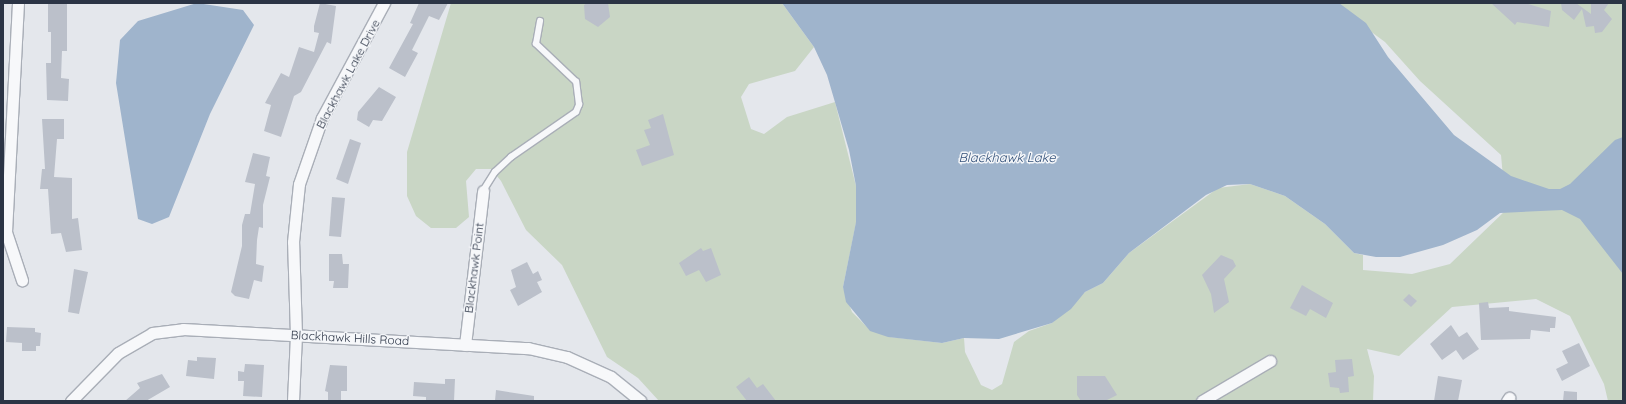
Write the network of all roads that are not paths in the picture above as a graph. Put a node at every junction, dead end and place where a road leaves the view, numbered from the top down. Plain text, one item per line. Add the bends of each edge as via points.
1 (18, 3) edge
2 (384, 3) edge
3 (540, 21) dead end
4 (483, 191) joint
5 (22, 280) dead end
6 (296, 335) junction
7 (465, 344) junction
8 (1270, 361) dead end
9 (72, 401) edge
10 (293, 401) edge
11 (641, 401) edge
12 (1202, 401) edge

1 - 5 street via 6,232
2 - 6 street, Blackhawk Lake Drive via 322,118 299,184 293,242
3 - 4 lane via 536,44 576,82 579,105 576,112 538,136 495,172
4 - 7 street, Blackhawk Point
6 - 7 street, Blackhawk Hills Road
6 - 9 street, Blackhawk Hills Road via 183,329 152,333 118,353
6 - 10 street, Blackhawk Lake Drive
7 - 11 street, Blackhawk Hills Road via 528,348 567,357 611,377
8 - 12 street

